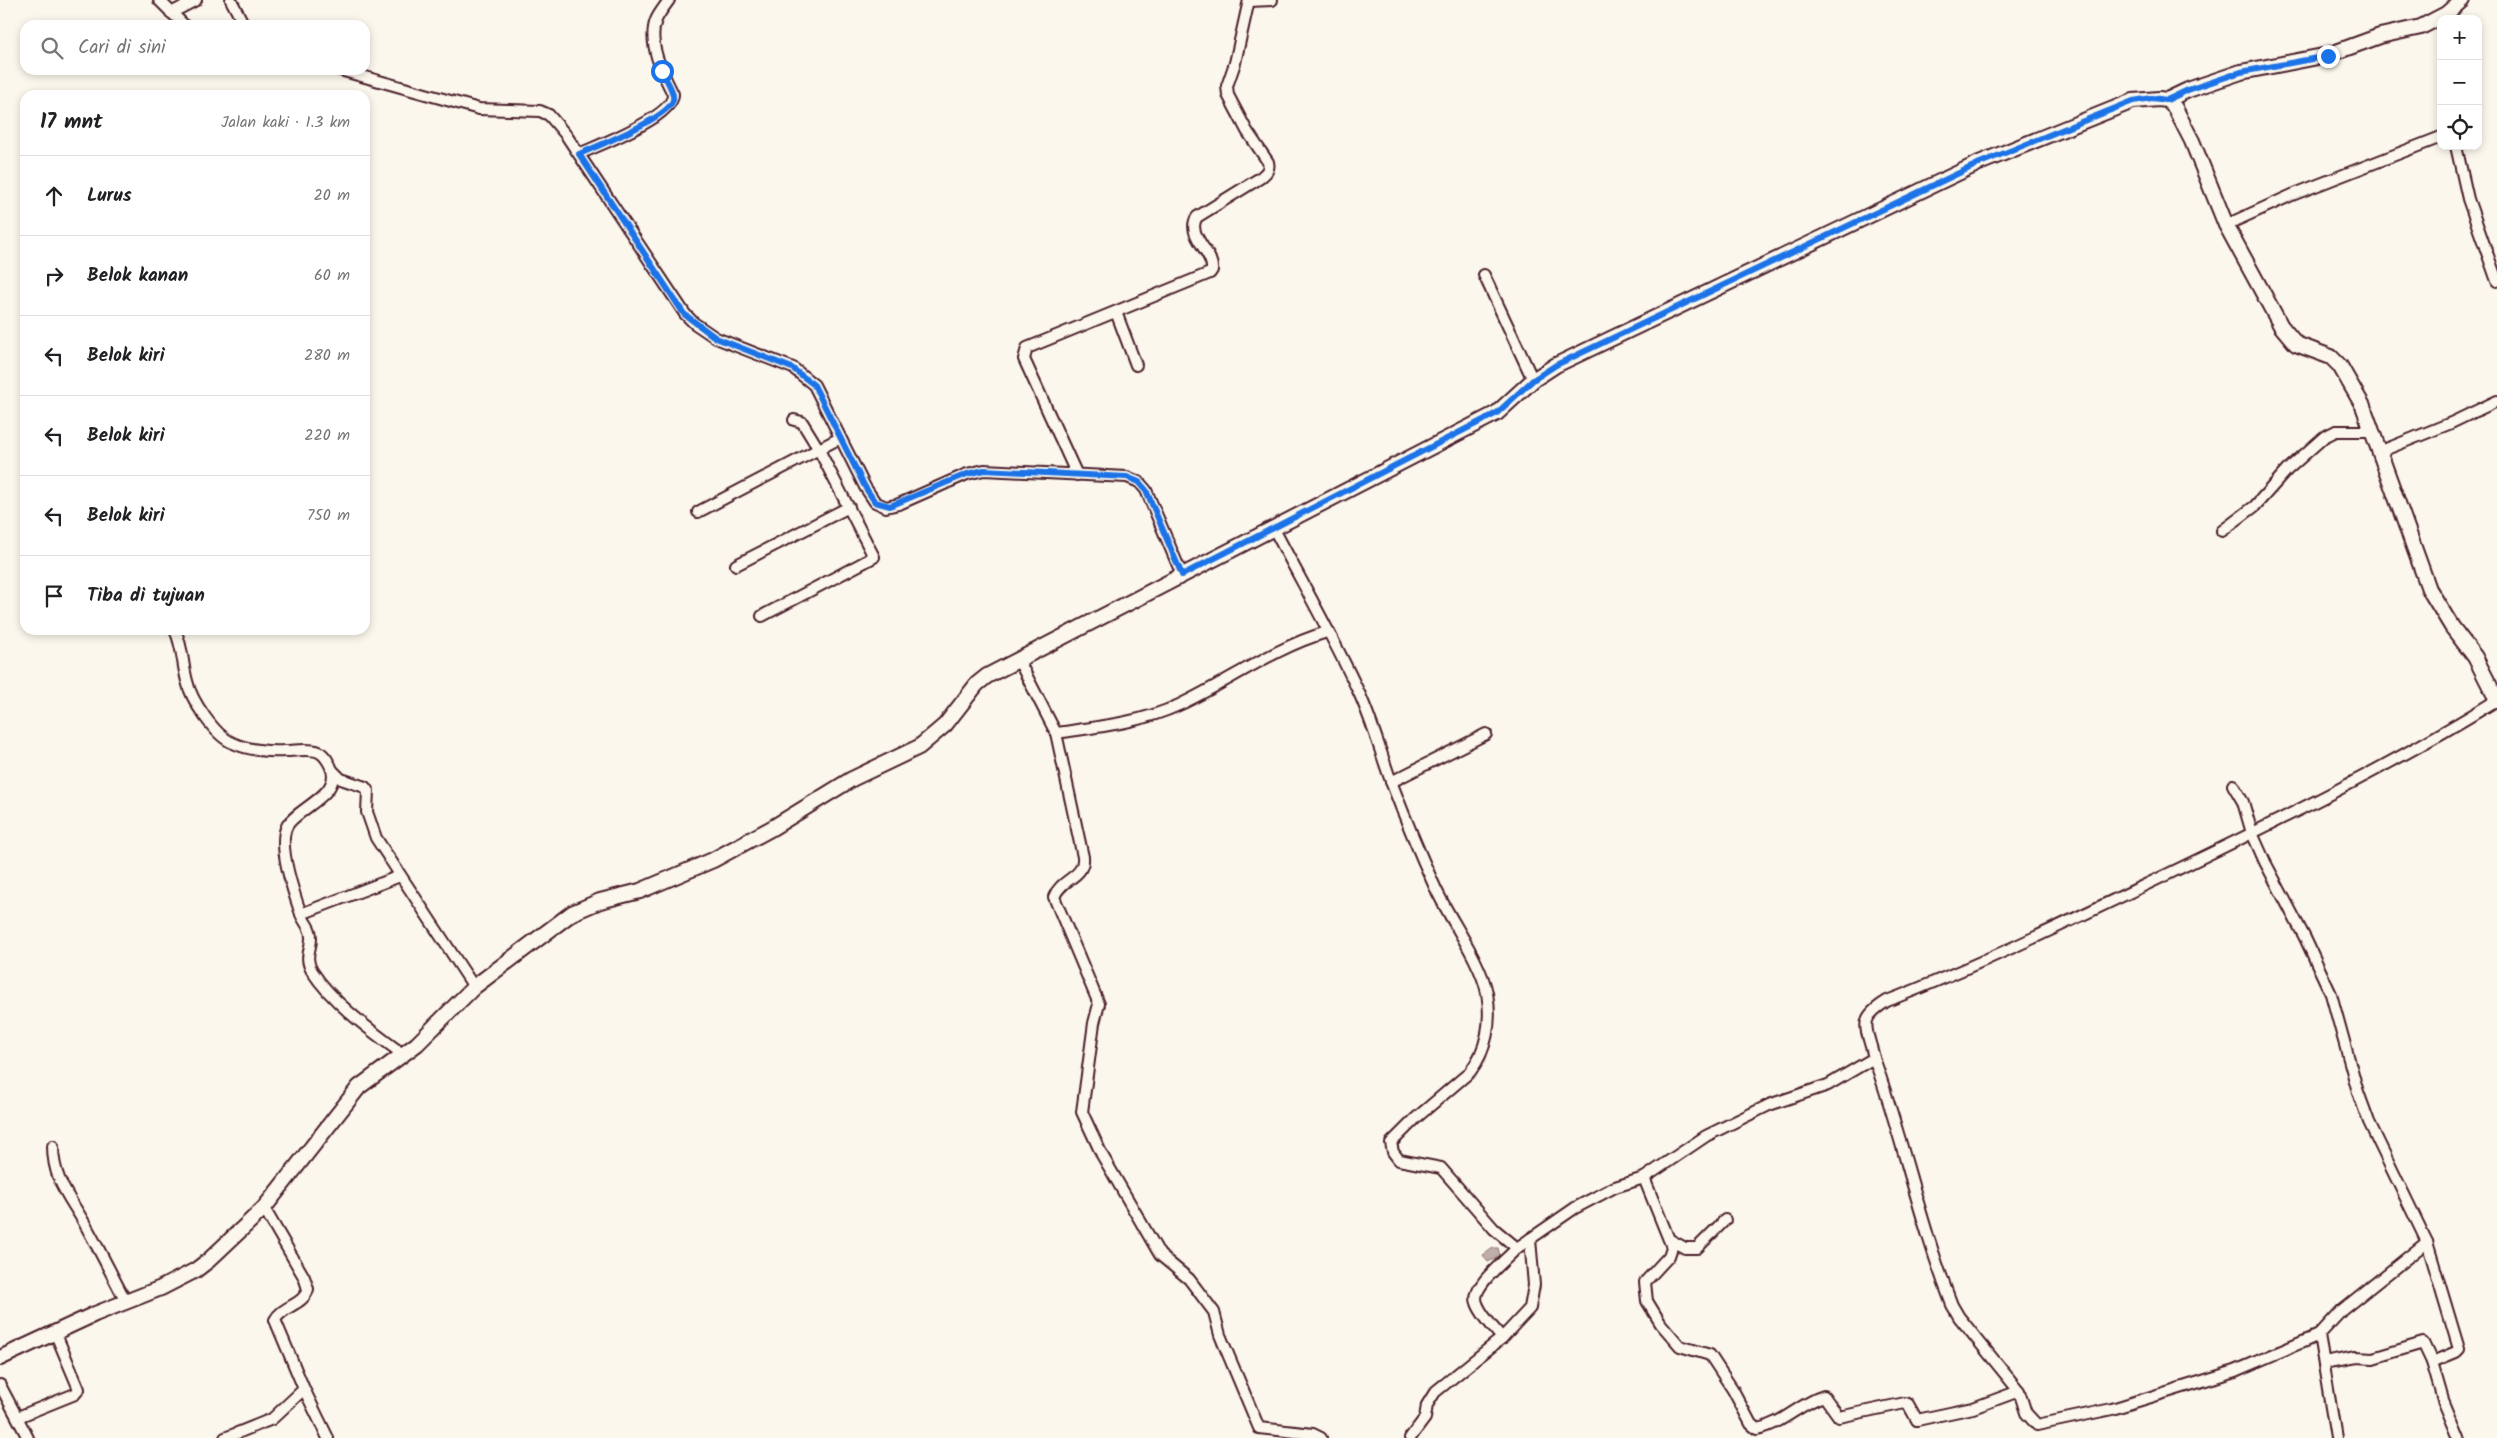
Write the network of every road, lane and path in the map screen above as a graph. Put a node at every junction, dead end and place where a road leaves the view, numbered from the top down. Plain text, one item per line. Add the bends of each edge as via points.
1 (159, 0) edge
2 (196, 0) edge
3 (232, 0) edge
4 (669, 0) edge
5 (1272, 0) edge
6 (2462, 0) edge
7 (1249, 1) edge
8 (171, 13) junction
9 (179, 20) edge
10 (242, 20) edge
11 (358, 75) edge
12 (2167, 100) junction
13 (2437, 139) edge
14 (2457, 150) edge
15 (579, 154) junction
16 (2226, 225) junction
17 (1484, 275) dead end
18 (2497, 281) edge
19 (1116, 312) junction
20 (1136, 365) dead end
21 (1533, 380) junction
22 (2497, 401) edge
23 (794, 420) dead end
24 (2372, 431) junction
25 (840, 438) junction
26 (818, 448) junction
27 (2379, 452) junction
28 (1077, 474) junction
29 (849, 507) junction
30 (698, 512) dead end
31 (1273, 527) junction
32 (2222, 530) dead end
33 (736, 565) dead end
34 (1182, 575) junction
35 (762, 616) dead end
36 (1327, 632) junction
37 (177, 635) edge
38 (1019, 661) junction
39 (2497, 700) edge
40 (1056, 733) junction
41 (1486, 734) dead end
42 (333, 771) junction
43 (1392, 782) junction
44 (2233, 784) dead end
45 (2252, 833) junction
46 (400, 876) junction
47 (301, 914) junction
48 (474, 986) junction
49 (404, 1055) junction
50 (1874, 1058) junction
51 (53, 1146) dead end
52 (1644, 1178) junction
53 (264, 1208) junction
54 (1725, 1220) dead end
55 (1530, 1239) junction
56 (1670, 1240) junction
57 (2427, 1242) junction
58 (1517, 1248) junction
59 (126, 1302) junction
60 (55, 1332) junction
61 (2319, 1335) junction
62 (1502, 1338) junction
63 (0, 1358) edge
64 (2432, 1362) junction
65 (2324, 1363) junction
66 (0, 1385) edge
67 (304, 1389) junction
68 (2019, 1391) junction
69 (18, 1417) junction
70 (28, 1438) edge
71 (225, 1438) edge
72 (328, 1438) edge
73 (1322, 1438) edge
74 (1410, 1438) edge
75 (2336, 1438) edge
76 (2459, 1438) edge

1 - 8 street
2 - 8 street
3 - 10 street
4 - 15 street via 656,21 654,37 673,100 668,107 630,131
5 - 7 street
6 - 12 street via 2446,14 2421,27 2380,36 2328,56 2241,72
7 - 19 street via 1236,63 1227,86 1228,95 1247,131 1268,162 1267,172 1194,222 1194,229 1213,267 1210,274
8 - 9 street
11 - 15 street via 479,109 540,110 553,120
12 - 16 street via 2186,127
12 - 21 street via 2133,101 1980,163 1556,365
13 - 16 street via 2292,195
14 - 18 street via 2468,199
15 - 25 street via 684,314 716,338 792,368 810,381 825,404
16 - 24 street via 2286,335 2301,348 2322,353 2340,366 2363,406
17 - 21 street
19 - 20 street
19 - 28 street via 1027,348 1024,353
21 - 31 street via 1497,413
22 - 27 street
23 - 26 street via 802,422
24 - 27 street
24 - 32 street via 2336,431 2324,438 2287,470 2255,506
25 - 26 street
25 - 28 street via 870,495 875,502 886,507 984,470
26 - 29 street
26 - 30 street
27 - 39 street via 2429,589 2474,657
28 - 34 street via 1115,476 1139,482 1146,490
29 - 33 street
29 - 35 street via 873,554 872,560
31 - 34 street
31 - 36 street
34 - 38 street
36 - 40 street via 1274,653 1156,714 1108,727
36 - 43 street via 1360,696
37 - 42 street via 184,654 187,684 223,738 254,749 314,751 325,757
38 - 40 street
38 - 48 street via 983,679 945,725 919,747 852,780 713,860 640,891 577,910
39 - 45 street via 2459,724
40 - 73 street via 1084,865 1081,872 1063,883 1054,897 1099,1004 1082,1112 1102,1155 1160,1255 1189,1278 1214,1312 1220,1335 1259,1428 1313,1434
41 - 43 street
42 - 46 street via 341,779 368,791 367,812 376,838
42 - 47 street via 327,790 314,804 296,815 287,825 283,838
43 - 58 street via 1437,893 1481,974 1489,1008 1484,1050 1478,1061 1470,1072 1404,1129 1390,1148 1399,1160 1441,1168 1449,1174 1494,1228
44 - 45 street via 2243,802
45 - 50 street via 2024,943 1870,1011 1866,1021
45 - 57 street via 2331,994 2369,1122
46 - 47 street
46 - 48 street
47 - 49 street via 310,931 306,956 314,974 367,1028
48 - 49 street
49 - 53 street via 351,1095
50 - 52 street via 1828,1085 1769,1105 1706,1136
50 - 68 street via 1952,1305
51 - 59 street via 54,1166 60,1183
52 - 55 street via 1590,1199
52 - 56 street
53 - 59 street via 196,1270
53 - 67 street via 308,1289 304,1298 275,1320
54 - 56 street via 1697,1248 1685,1248
55 - 58 street
55 - 62 street via 1534,1285 1532,1302
56 - 68 street via 1669,1256 1645,1282 1647,1301 1680,1346 1710,1355 1757,1429 1768,1427 1824,1396 1839,1417 1905,1403 1917,1420 1973,1408
57 - 61 street via 2342,1310
57 - 64 street via 2459,1349
58 - 62 street via 1480,1285 1477,1293 1477,1304
59 - 60 street
60 - 63 street
60 - 69 street via 79,1389 75,1394
61 - 65 street
61 - 68 street via 2235,1371 2112,1409 2037,1425 2026,1413
62 - 74 street via 1435,1392 1427,1405 1425,1418
64 - 65 street via 2423,1343 2375,1357 2356,1356
64 - 76 street
65 - 75 street
66 - 69 street
67 - 71 street via 272,1419
67 - 72 street
69 - 70 street

